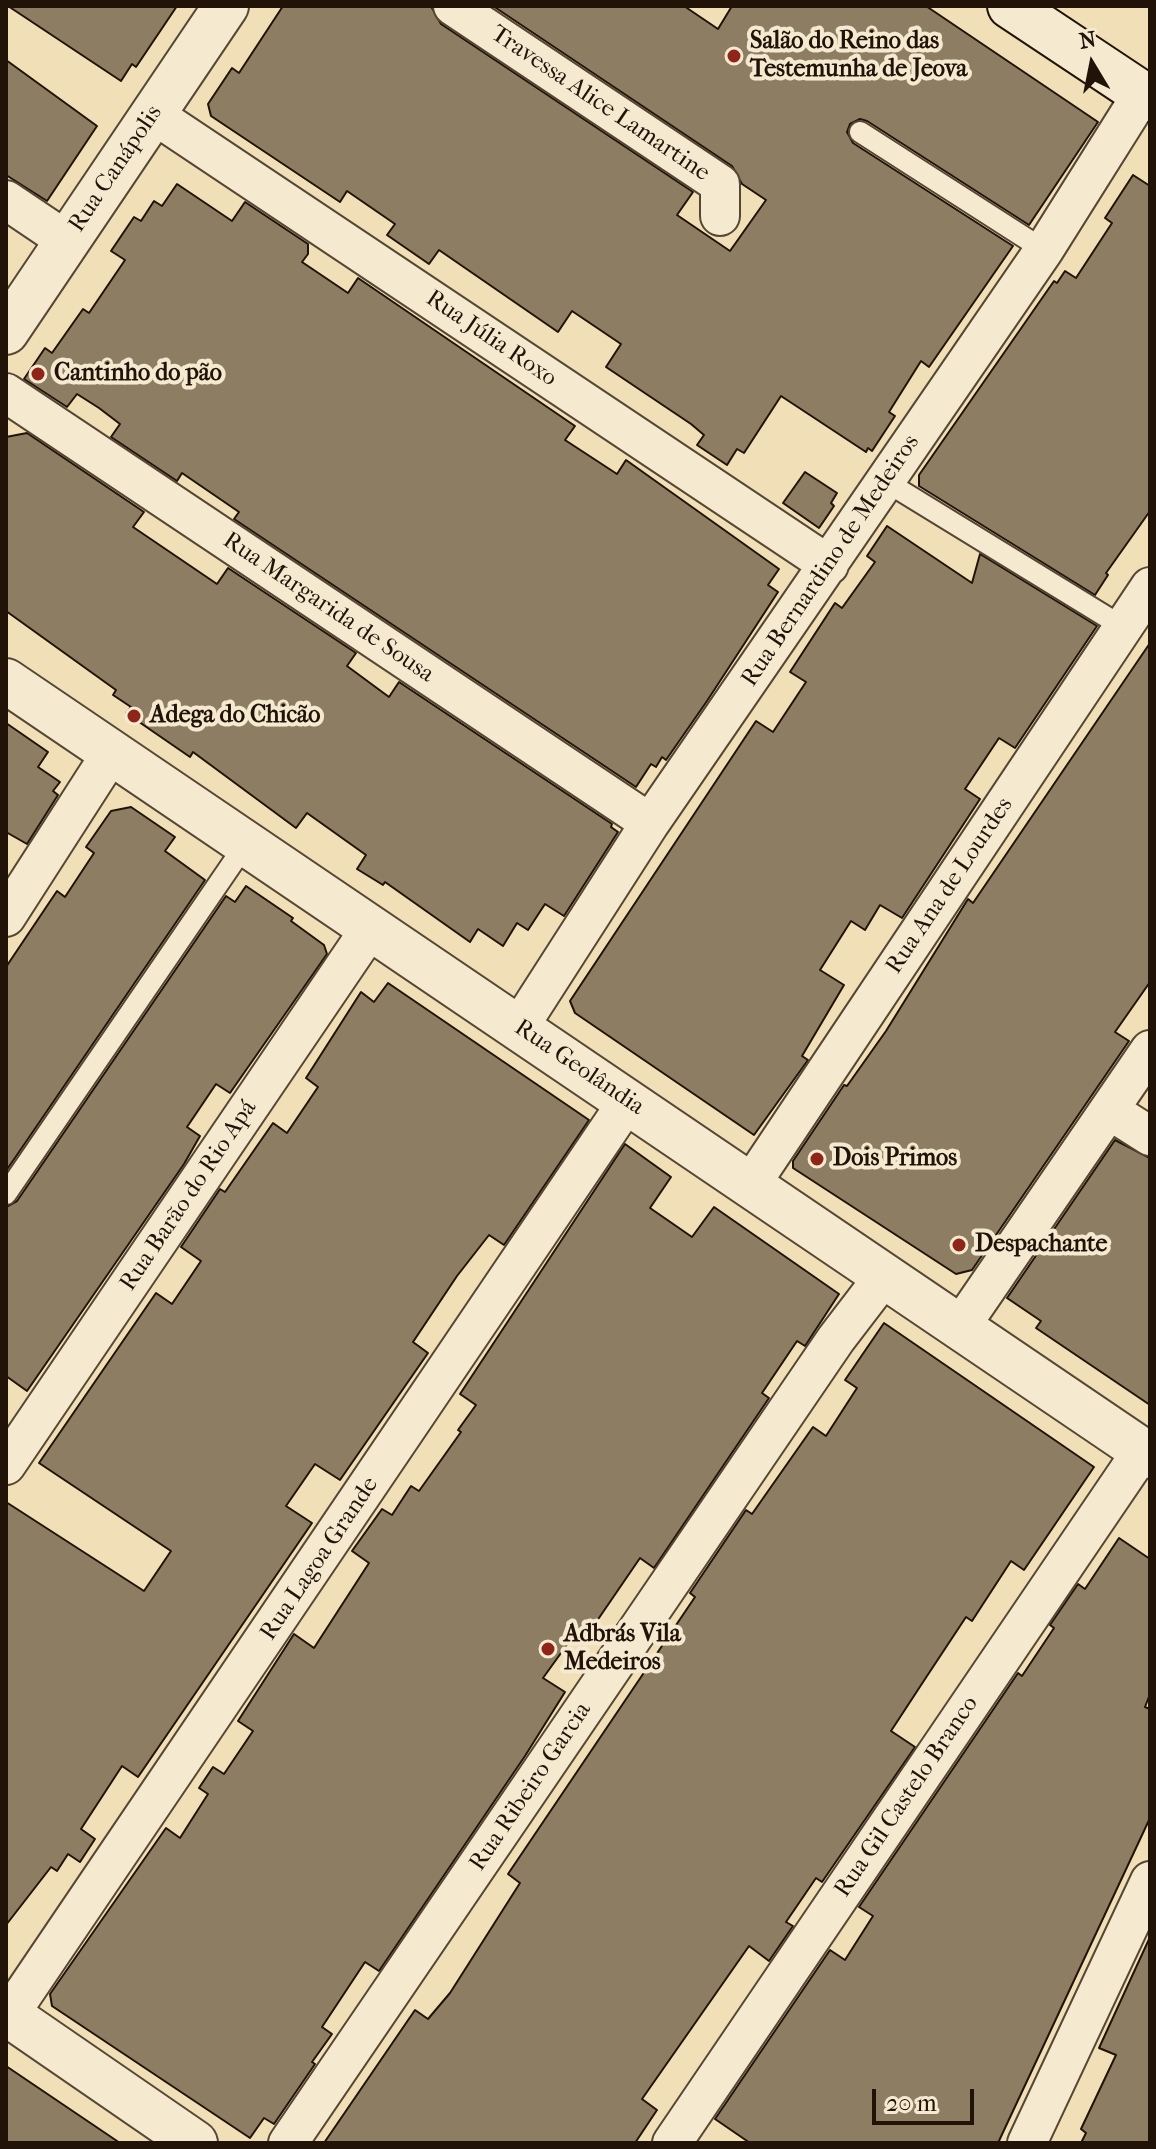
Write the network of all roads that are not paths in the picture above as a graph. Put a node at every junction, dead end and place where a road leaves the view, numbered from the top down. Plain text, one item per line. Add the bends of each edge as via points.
1 (226, 6) edge
2 (453, 6) edge
3 (1010, 6) edge
4 (1146, 96) edge
5 (153, 114) junction
6 (860, 132) dead end
7 (6, 200) edge
8 (720, 216) dead end
9 (67, 241) junction
10 (1044, 250) junction
11 (6, 332) edge
12 (6, 393) edge
13 (885, 481) junction
14 (829, 565) junction
15 (1150, 587) edge
16 (1123, 627) junction
17 (6, 681) edge
18 (112, 752) junction
19 (650, 823) junction
20 (247, 842) junction
21 (6, 917) edge
22 (372, 926) junction
23 (519, 1027) junction
24 (1150, 1050) edge
25 (628, 1101) junction
26 (1109, 1110) junction
27 (1150, 1136) edge
28 (751, 1184) junction
29 (6, 1194) edge
30 (885, 1275) junction
31 (960, 1327) junction
32 (1146, 1453) edge
33 (6, 1465) edge
34 (1150, 1881) edge
35 (8, 2014) edge
36 (195, 2143) edge
37 (288, 2143) edge
38 (672, 2143) edge
39 (1027, 2143) edge

1 - 5 street, Rua Canápolis
2 - 8 street, Travessa Alice Lamartine via 720,184
3 - 4 street
4 - 10 street, Rua Bernardino de Medeiros
5 - 9 street, Rua Canápolis
5 - 14 street, Rua Júlia Roxo
6 - 10 lane
7 - 9 street
9 - 11 street, Rua Canápolis
10 - 13 street, Rua Bernardino de Medeiros
12 - 19 street, Rua Margarida de Sousa
13 - 14 street, Rua Bernardino de Medeiros
13 - 16 lane
14 - 19 street, Rua Bernardino de Medeiros
15 - 16 street, Rua Ana de Lourdes
16 - 28 street, Rua Ana de Lourdes
17 - 18 street, Rua Geolândia
18 - 20 street, Rua Geolândia
18 - 21 street
19 - 23 street, Rua Bernardino de Medeiros
20 - 22 street, Rua Geolândia
20 - 29 lane
22 - 23 street, Rua Geolândia
22 - 33 street, Rua Barão do Rio Apá
23 - 25 street, Rua Geolândia
24 - 26 street
25 - 28 street, Rua Geolândia
25 - 35 street, Rua Lagoa Grande
26 - 27 street
26 - 31 street
28 - 30 street, Rua Geolândia
30 - 31 street, Rua Geolândia
30 - 37 street, Rua Ribeiro Garcia via 836,1339
31 - 32 street, Rua Geolândia
32 - 38 street, Rua Gil Castelo Branco
34 - 39 street
35 - 36 street

